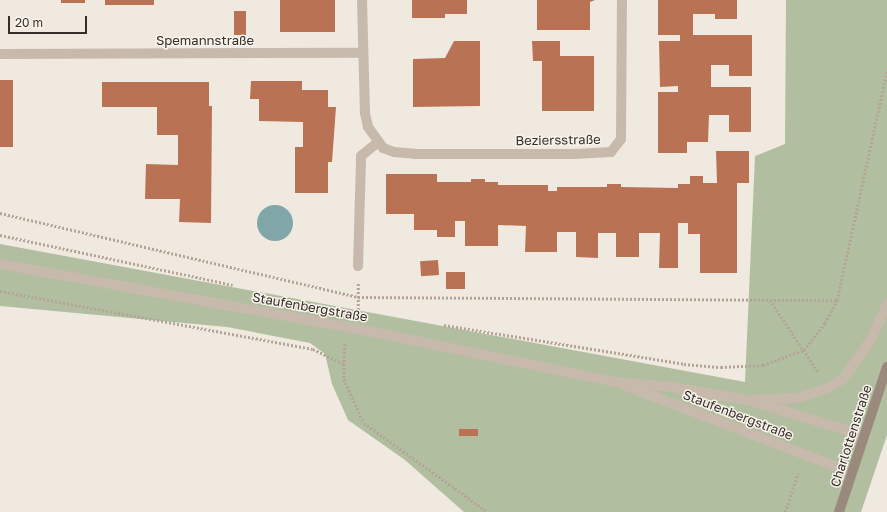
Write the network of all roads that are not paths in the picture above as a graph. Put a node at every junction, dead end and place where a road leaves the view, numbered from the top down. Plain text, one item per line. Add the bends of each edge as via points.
1 (362, 0) edge
2 (622, 0) edge
3 (362, 53) junction
4 (0, 54) edge
5 (378, 142) junction
6 (0, 264) edge
7 (358, 266) road end
8 (887, 304) edge
9 (887, 367) edge
10 (615, 382) junction
11 (746, 400) junction
12 (866, 436) junction
13 (853, 473) junction
14 (839, 512) edge

1 - 3 street, Beziersstraße
2 - 5 street, Beziersstraße via 621,139 611,152 415,154 394,152 383,148
3 - 4 street, Spemannstraße
3 - 5 street, Beziersstraße via 365,112 368,127
5 - 7 street via 361,156
6 - 10 street, Staufenbergstraße via 359,329
8 - 11 street, Staufenbergstraße via 871,339 843,379 827,388 797,398
9 - 12 main road, Charlottenstraße
10 - 11 street, Staufenbergstraße via 671,387
10 - 13 street, Staufenbergstraße
11 - 12 street, Staufenbergstraße
12 - 13 main road, Charlottenstraße
13 - 14 main road, Charlottenstraße

